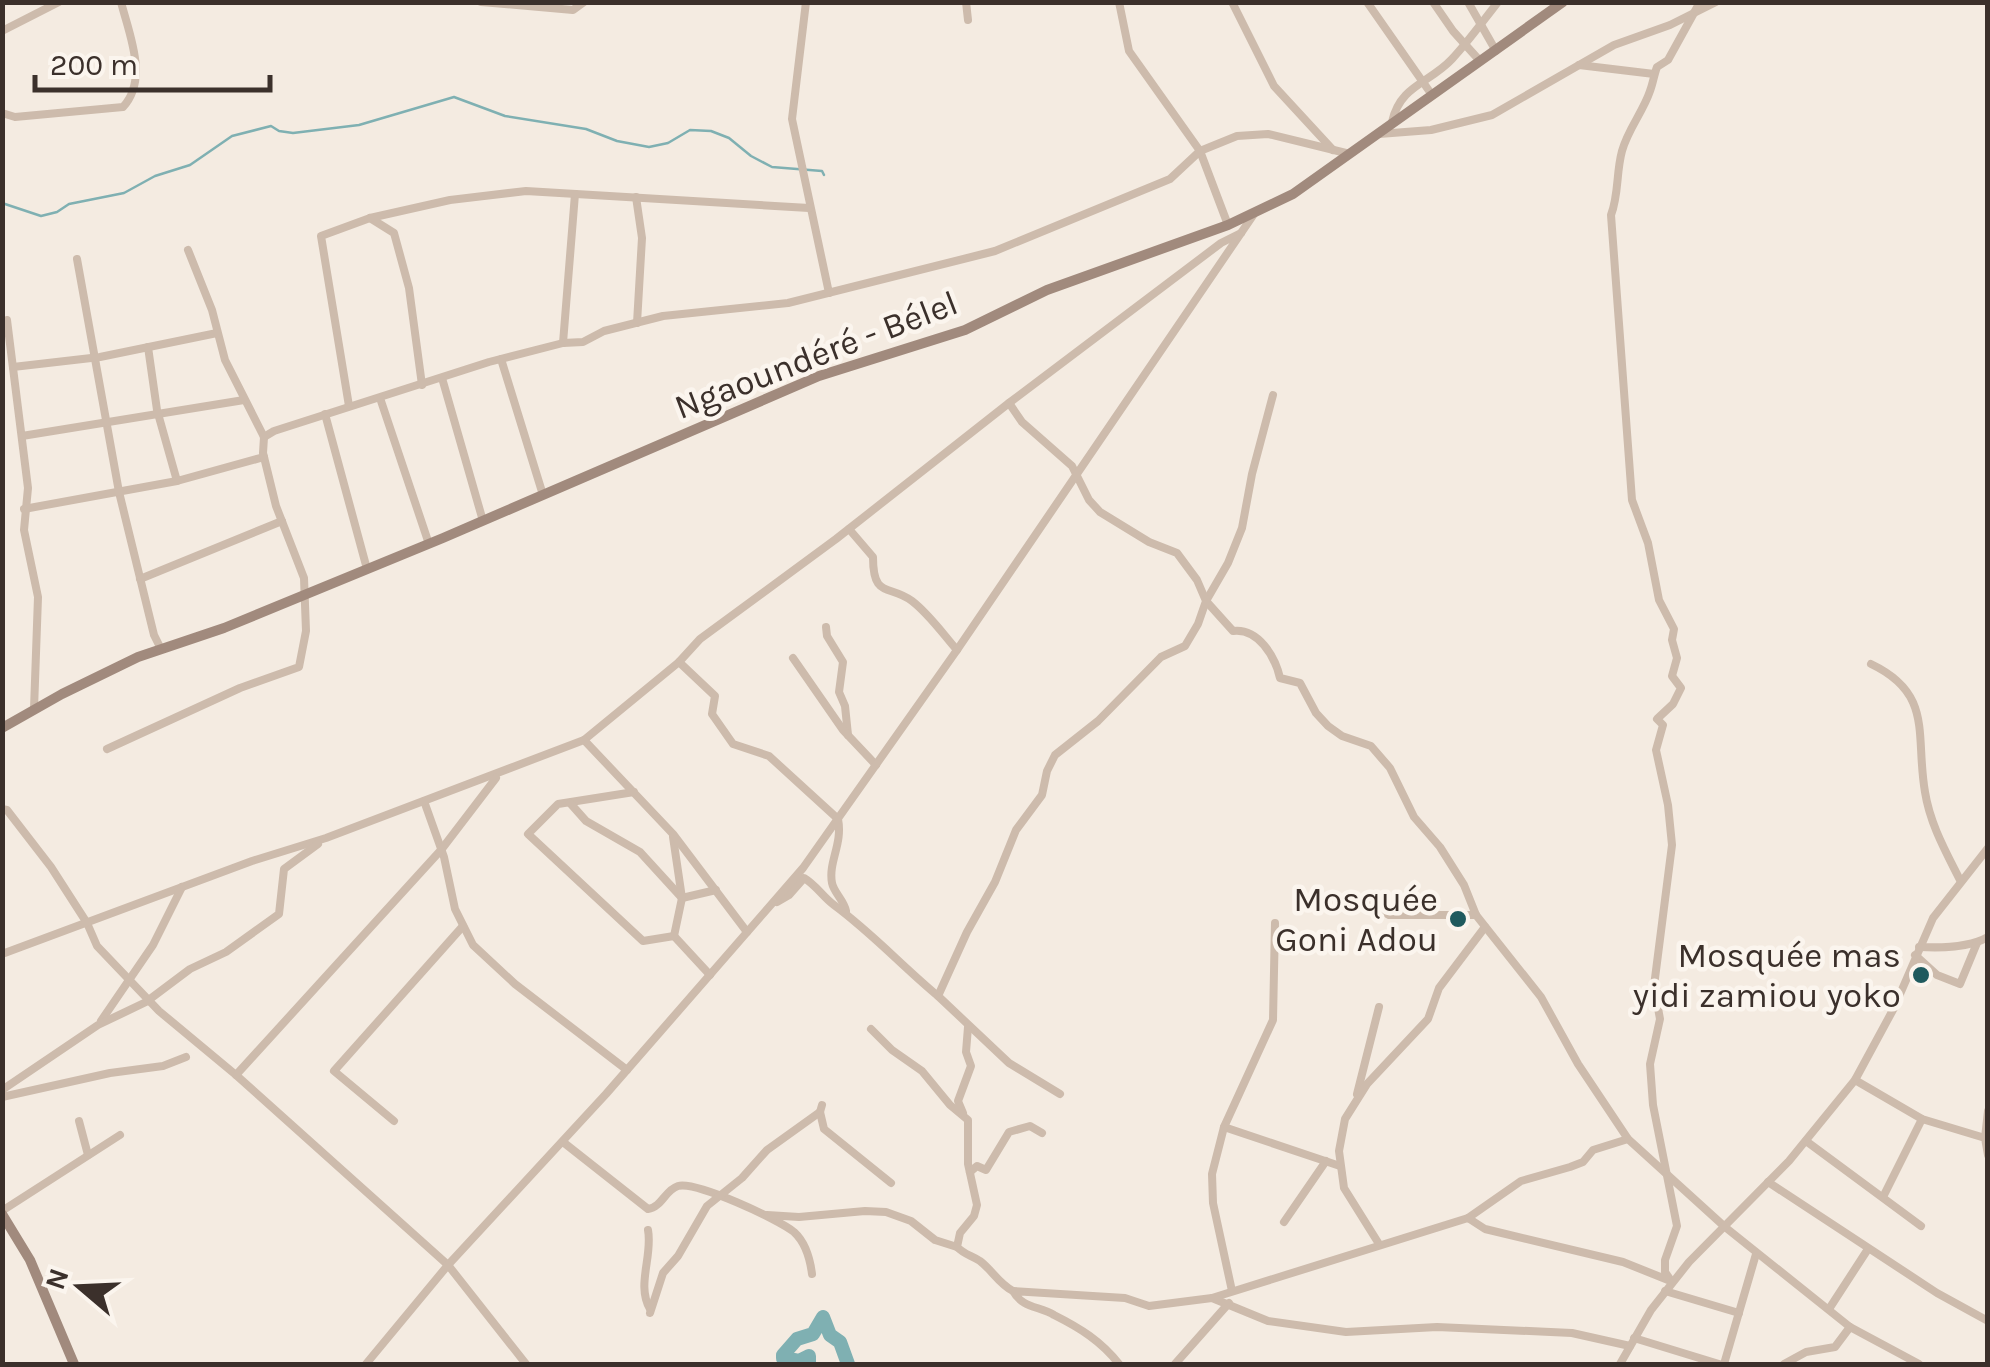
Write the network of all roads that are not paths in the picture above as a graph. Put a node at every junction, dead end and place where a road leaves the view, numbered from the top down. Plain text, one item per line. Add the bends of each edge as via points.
1 (59, 2) edge
2 (121, 2) edge
3 (481, 2) edge
4 (584, 2) edge
5 (806, 2) edge
6 (966, 2) edge
7 (1119, 2) edge
8 (1232, 2) edge
9 (1368, 2) edge
10 (1433, 2) edge
11 (1468, 2) edge
12 (1498, 2) edge
13 (1563, 2) edge
14 (1700, 2) edge
15 (1716, 2) edge
16 (1694, 12) junction
17 (968, 20) dead end
18 (1480, 24) junction
19 (2, 31) edge
20 (1464, 44) junction
21 (1496, 50) junction
22 (1480, 62) junction
23 (1578, 65) junction
24 (1654, 74) junction
25 (1422, 81) junction
26 (1432, 95) junction
27 (2, 113) edge
28 (1392, 122) junction
29 (1379, 134) junction
30 (1333, 150) junction
31 (1200, 151) junction
32 (1346, 153) junction
33 (575, 194) junction
34 (636, 196) junction
35 (809, 208) junction
36 (1254, 214) junction
37 (370, 218) junction
38 (1228, 224) junction
39 (1245, 232) junction
40 (188, 250) dead end
41 (78, 260) dead end
42 (830, 294) junction
43 (7, 320) dead end
44 (637, 323) junction
45 (217, 333) junction
46 (563, 344) junction
47 (148, 347) junction
48 (95, 358) junction
49 (501, 359) junction
50 (13, 367) junction
51 (442, 378) junction
52 (422, 385) junction
53 (1273, 395) dead end
54 (380, 398) junction
55 (244, 400) junction
56 (1009, 403) junction
57 (350, 406) junction
58 (158, 414) junction
59 (325, 414) junction
60 (106, 422) junction
61 (22, 436) junction
62 (264, 437) junction
63 (264, 457) junction
64 (1078, 474) junction
65 (177, 481) junction
66 (118, 490) junction
67 (543, 496) junction
68 (24, 509) junction
69 (282, 521) junction
70 (483, 521) junction
71 (849, 528) junction
72 (429, 544) junction
73 (367, 569) junction
74 (140, 579) junction
75 (304, 594) junction
76 (1206, 601) junction
77 (826, 627) dead end
78 (161, 650) junction
79 (958, 650) junction
80 (793, 658) dead end
81 (679, 662) junction
82 (1872, 664) dead end
83 (34, 709) junction
84 (2, 728) edge
85 (848, 735) junction
86 (584, 740) junction
87 (107, 749) dead end
88 (876, 765) junction
89 (498, 775) junction
90 (634, 792) junction
91 (424, 801) junction
92 (570, 802) junction
93 (2, 809) edge
94 (838, 818) junction
95 (673, 834) junction
96 (326, 838) junction
97 (1988, 848) edge
98 (441, 850) junction
99 (1960, 880) junction
100 (182, 887) junction
101 (716, 890) junction
102 (682, 898) junction
103 (1367, 902) dead end
104 (770, 906) junction
105 (846, 911) junction
106 (1476, 914) junction
107 (87, 922) junction
108 (1274, 923) dead end
109 (463, 926) junction
110 (1484, 927) junction
111 (747, 932) junction
112 (674, 936) junction
113 (1984, 941) edge
114 (1917, 951) junction
115 (2, 954) edge
116 (711, 977) junction
117 (129, 980) junction
118 (938, 996) junction
119 (148, 1000) junction
120 (1379, 1007) dead end
121 (98, 1025) junction
122 (968, 1027) junction
123 (871, 1029) dead end
124 (186, 1057) dead end
125 (627, 1070) junction
126 (236, 1076) junction
127 (1854, 1080) junction
128 (2, 1093) edge
129 (1060, 1094) dead end
130 (1354, 1104) junction
131 (1988, 1111) edge
132 (963, 1113) junction
133 (1922, 1119) junction
134 (80, 1121) dead end
135 (394, 1122) dead end
136 (1224, 1127) junction
137 (1987, 1128) edge
138 (1042, 1133) dead end
139 (120, 1135) dead end
140 (1628, 1139) junction
141 (1806, 1141) junction
142 (563, 1142) junction
143 (1986, 1144) edge
144 (88, 1154) junction
145 (1988, 1155) edge
146 (1326, 1161) junction
147 (1340, 1166) junction
148 (970, 1172) junction
149 (1668, 1178) junction
150 (1768, 1182) junction
151 (891, 1183) dead end
152 (717, 1195) junction
153 (1882, 1197) junction
154 (2, 1212) edge
155 (766, 1215) junction
156 (1468, 1218) junction
157 (1284, 1222) dead end
158 (1921, 1226) dead end
159 (1724, 1227) junction
160 (648, 1230) dead end
161 (1379, 1244) junction
162 (957, 1247) junction
163 (1868, 1249) junction
164 (1756, 1254) junction
165 (448, 1265) junction
166 (812, 1274) dead end
167 (1672, 1282) junction
168 (1232, 1291) junction
169 (1665, 1291) junction
170 (1013, 1292) junction
171 (1212, 1298) junction
172 (1229, 1303) junction
173 (1829, 1309) junction
174 (1739, 1313) junction
175 (1988, 1321) edge
176 (1850, 1326) junction
177 (1632, 1342) junction
178 (74, 1364) edge
179 (366, 1364) edge
180 (526, 1364) edge
181 (1119, 1364) edge
182 (1174, 1364) edge
183 (1620, 1364) edge
184 (1721, 1364) edge
185 (1784, 1364) edge
186 (1919, 1364) edge

1 - 19 street
2 - 27 street via 137,65 123,108
3 - 4 street via 573,10
5 - 35 street via 792,118
6 - 17 street
7 - 31 street via 1129,51
8 - 30 street via 1274,86
9 - 25 street
10 - 20 street
11 - 18 street
12 - 18 street
13 - 21 main road, Ngaoundéré - Bélel
14 - 16 street
15 - 16 street
16 - 23 street
16 - 24 street
18 - 20 street
18 - 21 street
20 - 22 street
20 - 25 street
21 - 22 main road, Ngaoundéré - Bélel
22 - 26 main road, Ngaoundéré - Bélel
23 - 24 street
23 - 29 street via 1492,115
24 - 149 street via 1622,150 1611,215 1632,500 1674,629 1672,676 1681,688 1658,719 1663,725 1656,750 1672,845 1654,986 1660,1018 1650,1064
25 - 26 street
25 - 28 street via 1396,106
26 - 28 main road, Ngaoundéré - Bélel
28 - 29 main road, Ngaoundéré - Bélel
29 - 32 main road, Ngaoundéré - Bélel
30 - 31 street via 1268,134 1237,136
30 - 32 street
31 - 38 street
31 - 42 street via 1170,179 1011,245
32 - 36 main road, Ngaoundéré - Bélel
33 - 34 street
33 - 37 street via 450,200
33 - 46 street
34 - 35 street
34 - 44 street via 642,238
35 - 42 street
36 - 38 main road, Ngaoundéré - Bélel
36 - 39 street
37 - 52 street via 394,233
37 - 57 street via 321,236
38 - 67 main road, Ngaoundéré - Bélel via 1047,290 964,330 819,376
39 - 56 street via 1221,242
39 - 64 street
40 - 45 street
41 - 48 street
42 - 44 street
43 - 50 street
44 - 46 street
45 - 47 street
45 - 55 street
46 - 49 street
47 - 48 street
47 - 58 street
48 - 50 street
48 - 60 street
49 - 51 street
49 - 67 street
50 - 61 street
51 - 52 street
51 - 70 street
52 - 54 street
53 - 76 street via 1242,528
54 - 57 street
54 - 72 street
55 - 58 street
55 - 62 street
56 - 64 street
56 - 71 street
57 - 59 street
58 - 60 street
58 - 65 street
59 - 62 street
59 - 73 street
60 - 61 street
60 - 66 street
61 - 68 street
62 - 63 street
63 - 65 street
63 - 69 street
64 - 76 street via 1100,512 1176,553
64 - 79 street
65 - 66 street
66 - 68 street
66 - 74 street
67 - 70 main road, Ngaoundéré - Bélel
68 - 83 street via 38,597
69 - 74 street
69 - 75 street
70 - 72 main road, Ngaoundéré - Bélel
71 - 79 street via 874,557 873,574 884,590 912,601
71 - 81 street via 700,639
72 - 73 main road, Ngaoundéré - Bélel
73 - 75 main road, Ngaoundéré - Bélel
74 - 78 street
75 - 78 main road, Ngaoundéré - Bélel
75 - 87 street via 299,666
76 - 106 street via 1233,630 1254,634 1276,660 1280,678 1300,683 1334,732 1376,750
76 - 118 street via 1184,646 1161,657 1055,755 1042,796 1016,830
77 - 85 street via 843,662 839,692
78 - 83 main road, Ngaoundéré - Bélel
79 - 88 street
80 - 85 street
81 - 86 street
81 - 94 street via 715,696 712,714 733,744 769,756
82 - 99 street via 1896,676 1915,706 1925,794
83 - 84 main road, Ngaoundéré - Bélel
85 - 88 street
86 - 89 street
86 - 90 street
88 - 94 street
89 - 91 street
89 - 98 street
90 - 92 street
90 - 95 street
91 - 96 street
91 - 98 street
92 - 102 street via 586,821 640,852
92 - 112 street via 558,804 528,834 644,941
93 - 107 street
94 - 104 street
94 - 105 street via 832,886
95 - 101 street
95 - 102 street
96 - 100 street
96 - 119 street via 284,869 278,914
97 - 99 street
98 - 109 street
98 - 126 street
99 - 114 street
100 - 107 street
100 - 117 street
101 - 102 street
101 - 111 street
102 - 112 street
103 - 106 street via 1390,915
104 - 105 street via 804,878
104 - 111 street
105 - 118 street
106 - 110 street
107 - 115 street
107 - 117 street via 97,946
108 - 136 street via 1273,1020
109 - 125 street via 472,945 515,984
109 - 135 street via 334,1071
110 - 130 street via 1439,988 1428,1020
110 - 140 street via 1541,997
111 - 116 street
112 - 116 street
113 - 114 street
113 - 114 street via 1960,984 1944,980
114 - 127 street
116 - 125 street
117 - 119 street
117 - 121 street
118 - 122 street
119 - 121 street
119 - 126 street
120 - 130 street
121 - 128 street
122 - 129 street
122 - 132 street via 970,1066 958,1101
123 - 132 street
124 - 128 street
125 - 142 street
126 - 165 street
127 - 133 street
127 - 141 street
130 - 147 street via 1345,1119
131 - 137 street
132 - 148 street
133 - 143 street
133 - 153 street
134 - 144 street
136 - 146 street
136 - 168 street via 1212,1174 1213,1204
137 - 143 street
138 - 148 street via 1030,1126 1010,1132 988,1167
139 - 144 street
140 - 149 street
140 - 156 street via 1593,1150 1570,1168 1521,1181
141 - 150 street
141 - 153 street
142 - 152 street via 648,1209 678,1186
142 - 165 street
143 - 145 street
144 - 154 street
146 - 147 street
146 - 157 street
147 - 161 street via 1344,1188
148 - 162 street via 978,1205
149 - 159 street
149 - 167 street via 1678,1226 1665,1260
150 - 159 street
150 - 163 street
151 - 152 street via 826,1131 821,1108
152 - 155 street
152 - 160 street via 663,1274 650,1311 644,1293
153 - 158 street
154 - 178 main road
155 - 162 street via 886,1212
155 - 166 street via 805,1245
156 - 161 street
156 - 167 street via 1485,1229 1623,1262
159 - 164 street
159 - 167 street
161 - 168 street
162 - 170 street
163 - 173 street
163 - 175 street
164 - 173 street
164 - 174 street
165 - 179 street
165 - 180 street
167 - 169 street
168 - 171 street
169 - 174 street
169 - 177 street
170 - 171 street via 1124,1298 1149,1306
170 - 181 street via 1101,1343
171 - 172 street
172 - 177 street via 1268,1322 1346,1332 1437,1327
172 - 182 street
173 - 176 street
174 - 184 street
176 - 185 street via 1836,1346
176 - 186 street
177 - 183 street
177 - 184 street

